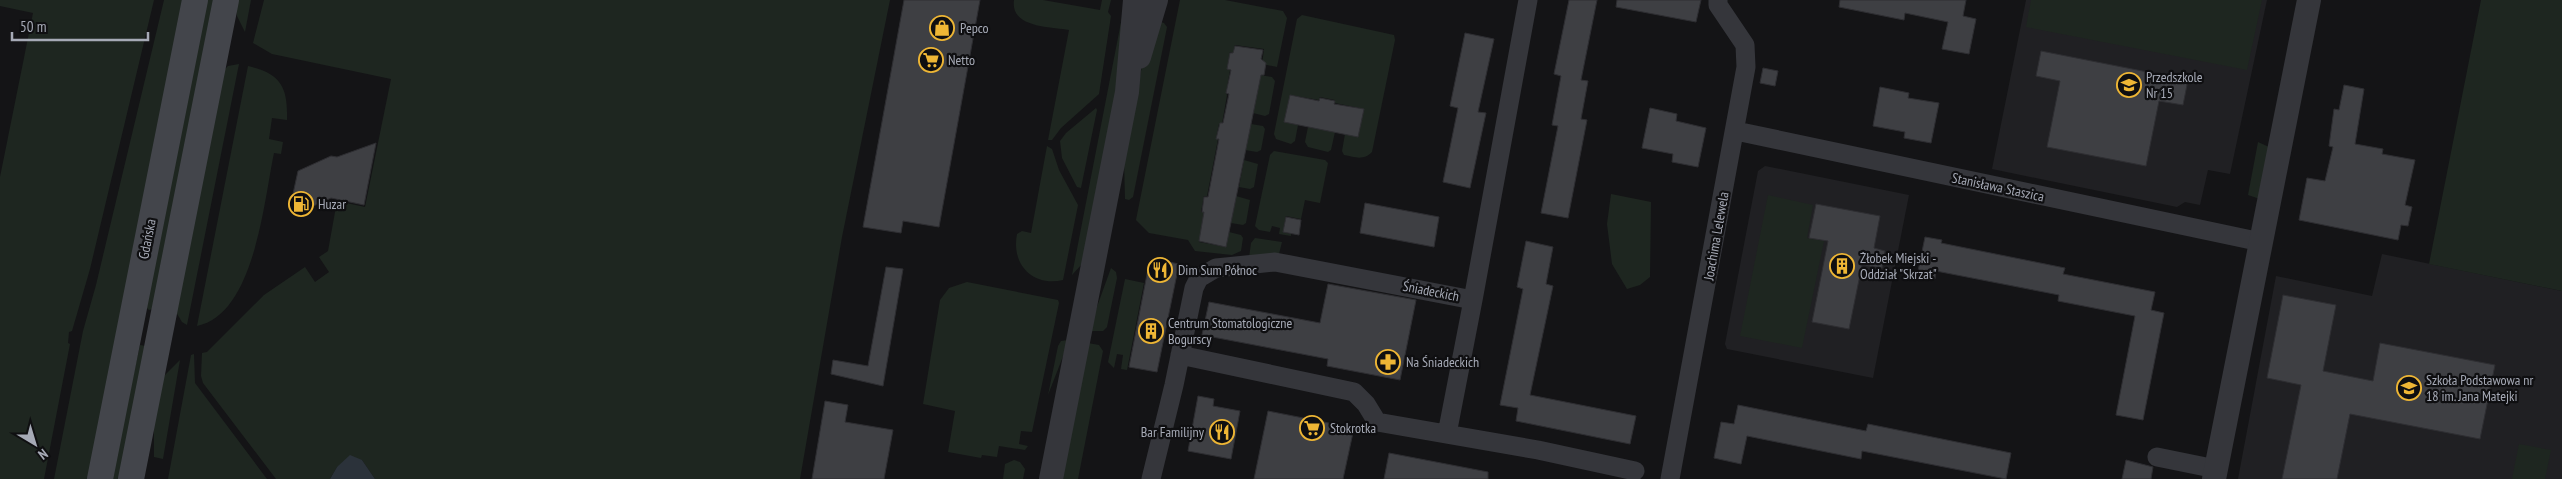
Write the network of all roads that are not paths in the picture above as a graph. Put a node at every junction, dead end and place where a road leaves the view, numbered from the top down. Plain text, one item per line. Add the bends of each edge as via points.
1 (195, 0) edge
2 (226, 0) edge
3 (1135, 0) edge
4 (1156, 0) edge
5 (1528, 0) edge
6 (1718, 0) edge
7 (2308, 0) edge
8 (1127, 92) junction
9 (1736, 131) junction
10 (2261, 242) junction
11 (1473, 300) junction
12 (1180, 355) junction
13 (1447, 434) junction
14 (2157, 457) dead end
15 (1636, 471) dead end
16 (2216, 474) edge
17 (100, 479) edge
18 (131, 479) edge
19 (1050, 479) edge
20 (1151, 479) edge
21 (1670, 479) edge

1 - 17 main road, Gdańska
2 - 18 main road
3 - 8 street
4 - 8 street
5 - 11 street, Śniadeckich
6 - 9 street, Joachima Lelewela via 1718,5 1745,44 1746,67
7 - 10 street
8 - 19 street
9 - 10 street, Stanisława Staszica
9 - 21 street, Joachima Lelewela
10 - 16 street
11 - 12 street, Śniadeckich via 1290,263 1216,268 1200,278 1194,288
11 - 13 street
12 - 13 street via 1354,392 1377,422
12 - 20 street, Śniadeckich
13 - 15 street
14 - 16 street

